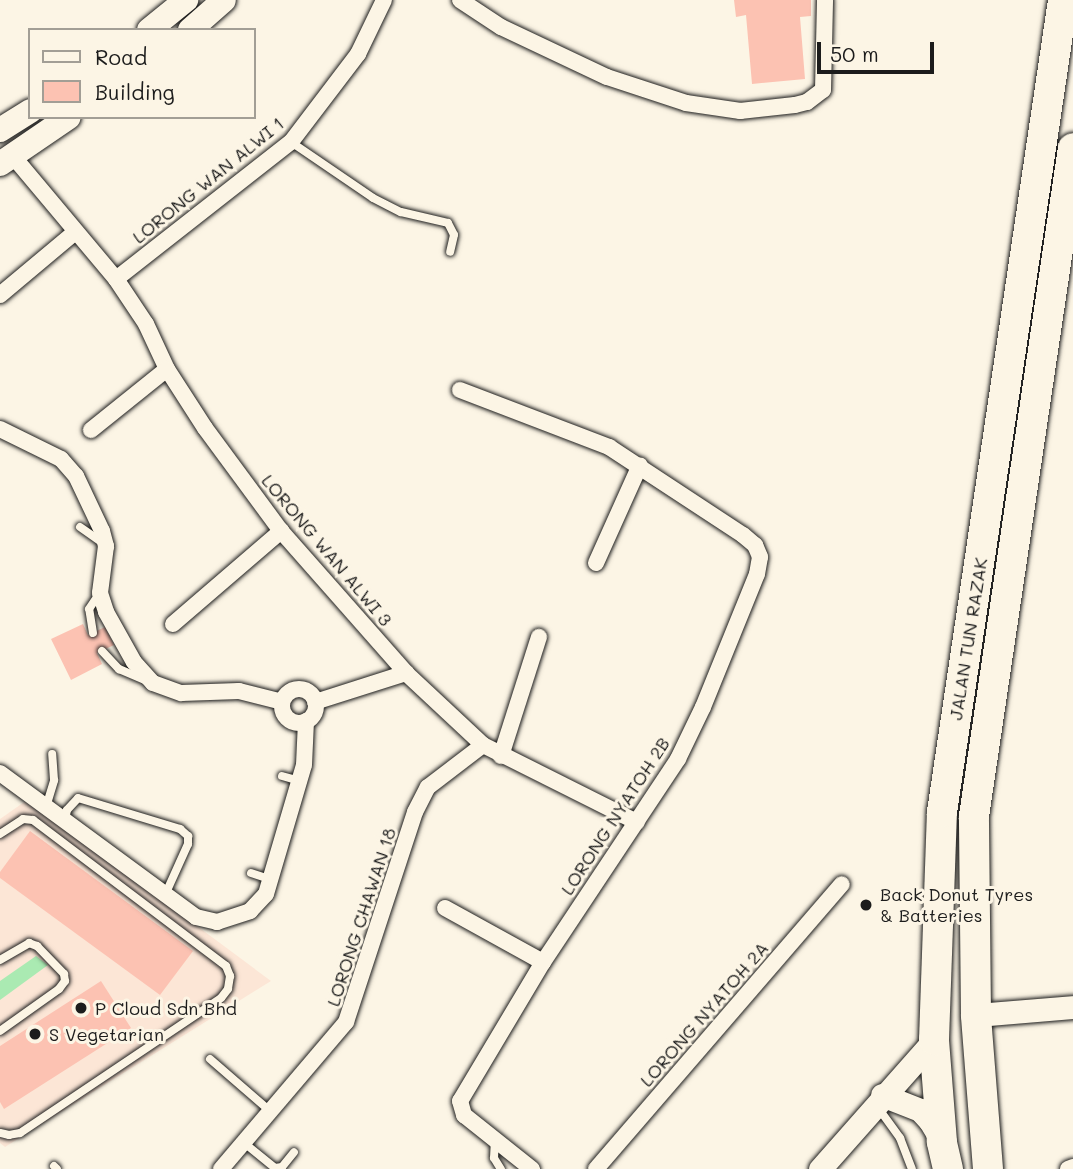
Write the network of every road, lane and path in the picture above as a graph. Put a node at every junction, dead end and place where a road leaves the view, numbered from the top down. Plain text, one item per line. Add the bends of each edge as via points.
1 (186, 0) edge
2 (224, 0) edge
3 (384, 0) edge
4 (460, 0) edge
5 (1044, 0) edge
6 (1063, 0) edge
7 (827, 2) edge
8 (151, 28) edge
9 (192, 28) edge
10 (28, 112) edge
11 (66, 119) edge
12 (0, 130) edge
13 (291, 142) junction
14 (1073, 148) edge
15 (6, 160) edge
16 (1039, 174) junction
17 (1070, 179) edge
18 (75, 232) junction
19 (450, 252) dead end
20 (116, 279) junction
21 (0, 295) edge
22 (167, 369) junction
23 (460, 390) dead end
24 (0, 429) edge
25 (91, 430) dead end
26 (640, 465) junction
27 (80, 527) dead end
28 (281, 531) junction
29 (106, 546) junction
30 (596, 563) dead end
31 (100, 593) junction
32 (173, 624) dead end
33 (93, 633) dead end
34 (539, 636) dead end
35 (102, 651) dead end
36 (406, 673) junction
37 (153, 684) junction
38 (282, 702) junction
39 (315, 702) junction
40 (306, 721) junction
41 (483, 746) junction
42 (52, 754) dead end
43 (501, 756) junction
44 (0, 774) edge
45 (282, 776) dead end
46 (299, 781) junction
47 (46, 807) junction
48 (65, 820) junction
49 (637, 822) junction
50 (0, 834) edge
51 (251, 873) dead end
52 (270, 879) junction
53 (842, 884) dead end
54 (165, 895) junction
55 (445, 908) dead end
56 (0, 960) edge
57 (543, 962) junction
58 (1073, 1007) edge
59 (976, 1015) junction
60 (0, 1031) edge
61 (934, 1040) junction
62 (210, 1059) dead end
63 (878, 1099) junction
64 (270, 1111) junction
65 (0, 1133) edge
66 (495, 1139) junction
67 (243, 1142) junction
68 (294, 1152) dead end
69 (945, 1155) edge
70 (221, 1169) edge
71 (501, 1169) edge
72 (532, 1169) edge
73 (596, 1169) edge
74 (820, 1169) edge
75 (912, 1169) edge
76 (988, 1169) edge

1 - 8 main road
2 - 9 main road
3 - 13 street, LORONG WAN ALWI 1 via 358,54
4 - 7 street via 502,27 607,77 686,103 740,111 787,107 817,96 825,82
5 - 16 highway via 1033,110
6 - 16 highway, JALAN TUN RAZAK
10 - 12 main road
11 - 15 main road
13 - 19 lane via 391,207 449,223 454,234
13 - 20 street, LORONG WAN ALWI 1
14 - 17 highway, JALAN TUN RAZAK
15 - 18 street, LORONG WAN ALWI 3
16 - 61 highway, JALAN TUN RAZAK via 942,812
17 - 59 highway, JALAN TUN RAZAK via 974,816
18 - 20 street, LORONG WAN ALWI 3
18 - 21 street
20 - 22 street, LORONG WAN ALWI 3 via 146,324
22 - 25 street
22 - 28 street, LORONG WAN ALWI 3
23 - 26 street via 609,447
24 - 29 street via 68,466 88,499
26 - 30 street
26 - 49 street, LORONG NYATOH 2B via 743,535 760,557 757,574 683,749
27 - 29 lane
28 - 32 street
28 - 36 street, LORONG WAN ALWI 3
29 - 31 street
31 - 33 lane via 89,610
31 - 37 street via 125,649
34 - 43 street
35 - 37 lane via 119,669
36 - 39 street
36 - 41 street, LORONG WAN ALWI 3
37 - 38 street via 181,693 239,691
38 - 39 street via 299,689 312,695
38 - 40 street via 291,721
39 - 40 street via 312,717
40 - 46 street
41 - 43 street, LORONG WAN ALWI 3
41 - 64 street, LORONG CHAWAN 18 via 428,787 415,812 346,1022
42 - 47 lane via 54,780
43 - 49 street, LORONG WAN ALWI 3
44 - 47 street
45 - 46 lane
46 - 52 street
47 - 48 street
48 - 54 street
48 - 54 lane via 78,798 180,829 188,836 188,844
49 - 57 street, LORONG NYATOH 2B
50 - 65 lane via 23,819 33,820 226,966 230,976 221,998 20,1133
51 - 52 lane
52 - 54 street via 259,904 217,922 196,917
53 - 73 street, LORONG NYATOH 2A
55 - 57 street
56 - 60 lane via 29,943 64,974 65,981
57 - 66 street, LORONG NYATOH 2B via 460,1106 464,1115
58 - 59 street
59 - 76 highway, JALAN TUN RAZAK
61 - 63 street
61 - 69 highway, JALAN TUN RAZAK
62 - 64 lane
63 - 69 street via 920,1110
63 - 74 street
63 - 75 lane
64 - 67 street, LORONG CHAWAN 18
66 - 71 lane via 494,1158
66 - 72 street
67 - 68 lane via 275,1168 282,1167
67 - 70 street, LORONG CHAWAN 18

